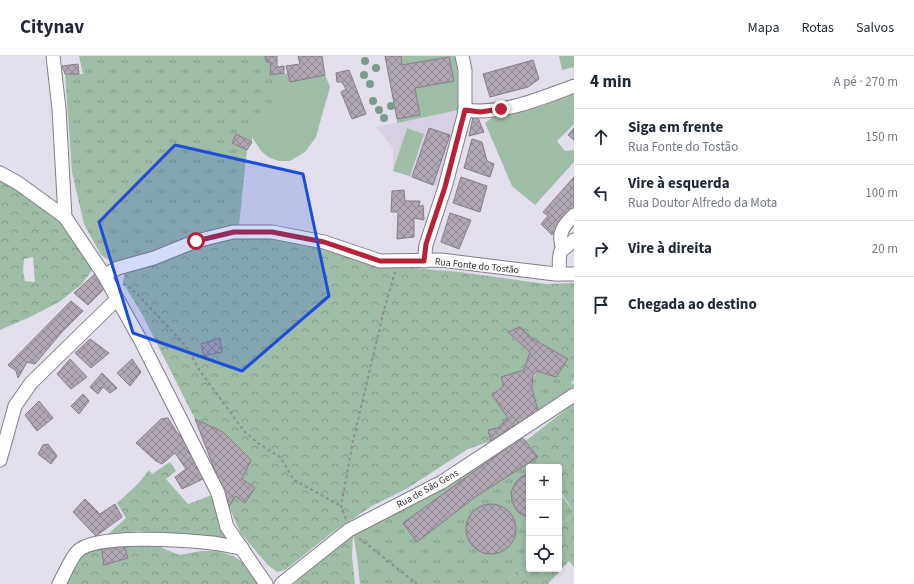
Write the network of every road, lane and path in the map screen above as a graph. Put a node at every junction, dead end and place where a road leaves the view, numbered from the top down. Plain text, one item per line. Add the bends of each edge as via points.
1 (53, 56) edge
2 (462, 56) edge
3 (574, 86) edge
4 (465, 110) junction
5 (0, 173) edge
6 (574, 215) edge
7 (65, 218) junction
8 (574, 240) edge
9 (563, 249) junction
10 (424, 261) junction
11 (398, 262) junction
12 (559, 274) junction
13 (574, 274) edge
14 (104, 275) junction
15 (123, 284) dead end
16 (118, 299) junction
17 (574, 395) edge
18 (0, 460) edge
19 (341, 506) junction
20 (350, 530) junction
21 (242, 548) junction
22 (60, 584) edge
23 (266, 584) edge
24 (281, 584) edge
25 (416, 584) edge

1 - 7 street
2 - 4 street via 465,70
3 - 4 street via 501,109 480,112
4 - 10 street via 445,187 426,244
5 - 7 street via 18,183
6 - 9 street via 561,232
7 - 14 street
8 - 9 street
9 - 12 street via 560,252
10 - 11 street, Rua Fonte do Tostão
10 - 12 street, Rua Fonte do Tostão via 441,260
11 - 14 street, Rua Fonte do Tostão via 380,261 324,242 272,232 234,232 196,241
11 - 19 path via 353,441
12 - 13 street, Rua Fonte do Tostão
14 - 16 street
15 - 19 path via 141,298 186,346 200,371 244,431 280,457 294,480
16 - 18 street via 31,383 15,406
16 - 21 street via 218,493 227,527
17 - 20 street, Rua de São Gens via 442,482
19 - 20 path
20 - 24 street, Rua de São Gens
20 - 25 path
21 - 22 street via 211,543 139,539 89,544 77,551
21 - 23 street

